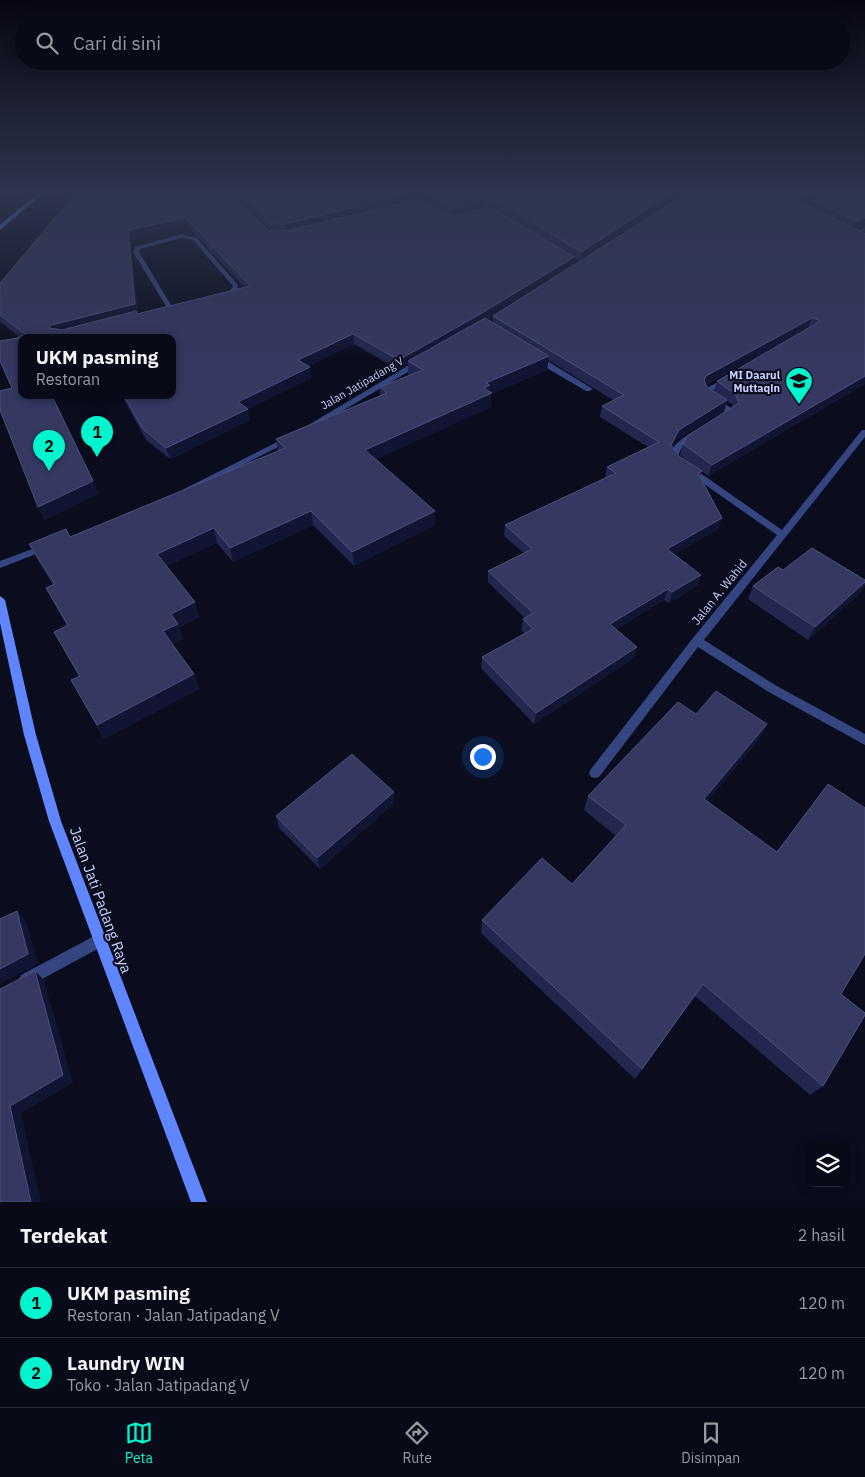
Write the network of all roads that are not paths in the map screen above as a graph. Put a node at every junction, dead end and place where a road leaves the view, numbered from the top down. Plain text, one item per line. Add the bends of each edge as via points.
1 (138, 248) edge
2 (203, 248) edge
3 (216, 298) edge
4 (180, 308) edge
5 (171, 310) junction
6 (162, 313) edge
7 (532, 355) edge
8 (430, 356) edge
9 (735, 374) edge
10 (589, 389) edge
11 (712, 424) edge
12 (704, 429) edge
13 (305, 430) edge
14 (865, 432) edge
15 (297, 434) edge
16 (180, 493) edge
17 (783, 535) junction
18 (54, 544) edge
19 (0, 565) edge
20 (0, 600) edge
21 (697, 641) junction
22 (865, 740) edge
23 (595, 773) dead end
24 (98, 941) junction
25 (17, 984) edge
26 (199, 1202) edge

1 - 5 street via 136,252
2 - 3 street via 236,286 230,293
4 - 5 street
5 - 6 street
7 - 10 street
8 - 13 street, Jalan Jatipadang V
9 - 11 street via 707,390 730,412
12 - 17 street via 680,444 674,455 680,463
14 - 17 street, Jalan A. Wahid
15 - 16 street
17 - 21 street, Jalan A. Wahid
18 - 19 street
20 - 24 street, Jalan Jati Padang Raya via 30,735 55,822
21 - 22 street, Jalan A. Wahid via 771,688
21 - 23 street
24 - 25 street
24 - 26 street, Jalan Jati Padang Raya

